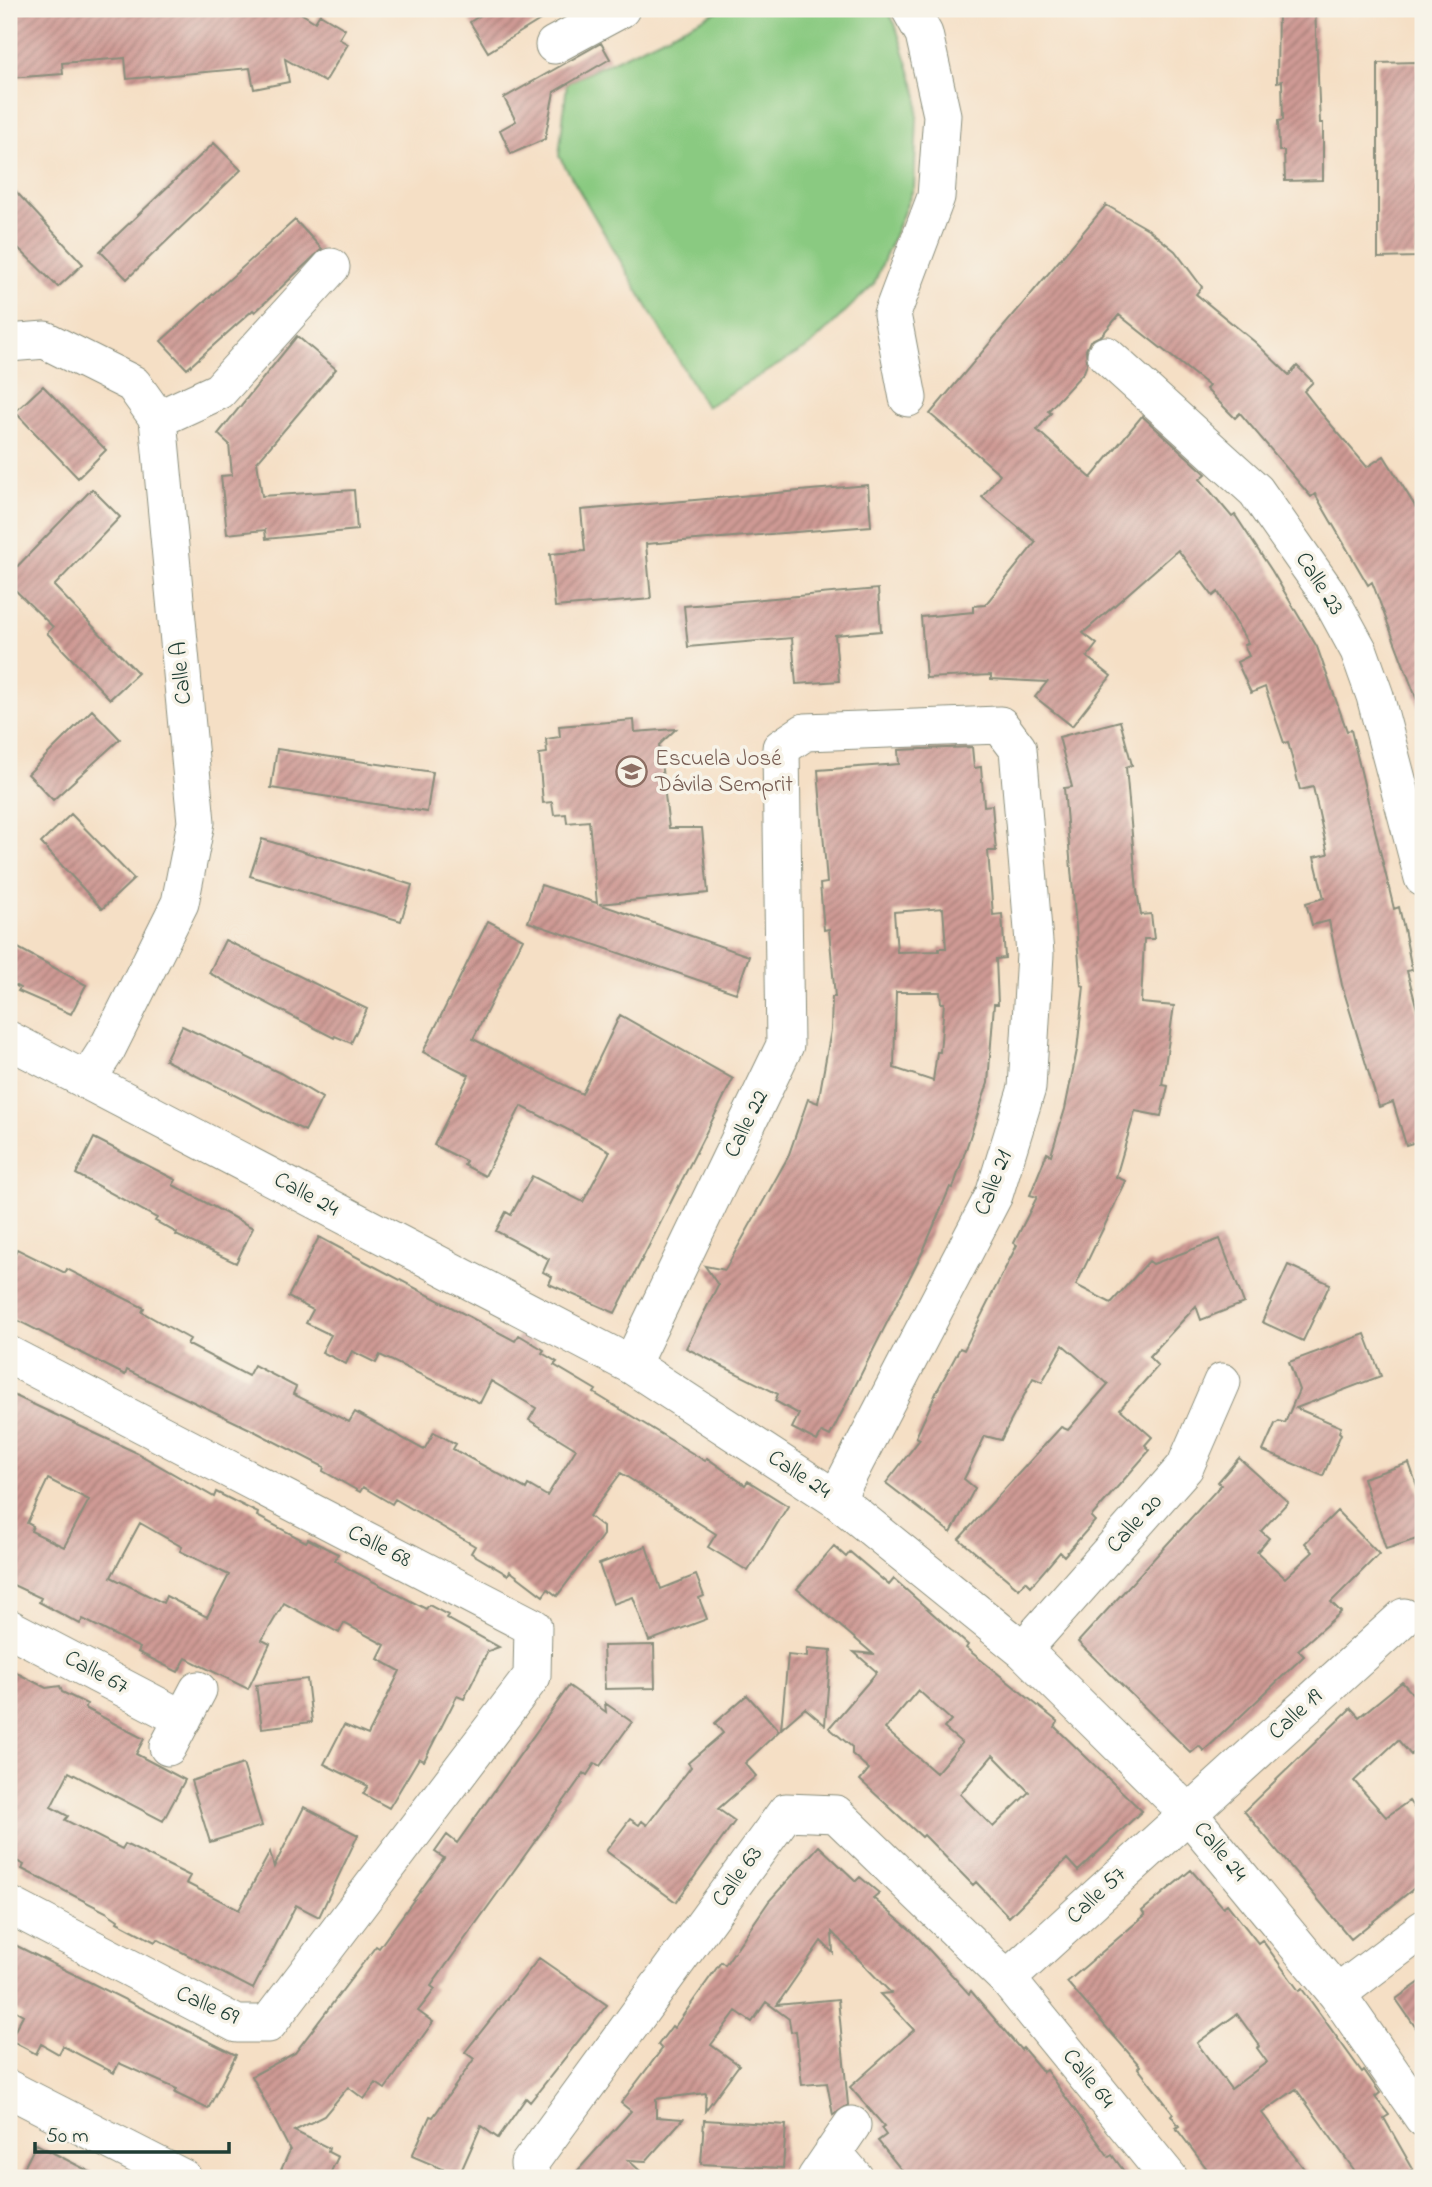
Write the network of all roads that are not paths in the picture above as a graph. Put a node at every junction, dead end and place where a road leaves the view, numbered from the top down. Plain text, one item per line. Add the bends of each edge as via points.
1 (621, 9) edge
2 (910, 9) edge
3 (583, 17) edge
4 (554, 45) dead end
5 (331, 267) dead end
6 (9, 343) edge
7 (1106, 355) dead end
8 (908, 398) dead end
9 (158, 419) junction
10 (783, 866) joint
11 (1423, 878) edge
12 (9, 1040) edge
13 (87, 1080) junction
14 (9, 1355) edge
15 (631, 1365) junction
16 (1222, 1382) dead end
17 (836, 1499) junction
18 (1404, 1617) dead end
19 (9, 1628) edge
20 (1023, 1650) junction
21 (183, 1719) dead end
22 (1188, 1813) junction
23 (414, 1832) joint
24 (9, 1905) edge
25 (1423, 1929) edge
26 (1007, 1979) junction
27 (1337, 1994) junction
28 (9, 2089) edge
29 (1423, 2118) edge
30 (183, 2178) edge
31 (532, 2178) edge
32 (1169, 2178) edge

1 - 3 street
2 - 8 street via 925,34 942,115 936,197 892,314
3 - 4 street
5 - 9 street via 219,391
6 - 9 street via 45,340 133,384
7 - 11 street, Calle 23 via 1256,491 1328,594 1359,651 1375,696
9 - 13 street, Calle A via 196,822 180,903
10 - 15 street, Calle 22 via 785,1045
10 - 17 street, Calle 21 via 781,748 805,732 1000,725 1018,749 1035,954 1027,1088 994,1195
12 - 13 street, Calle 24
13 - 15 street, Calle 24
14 - 23 street, Calle 68 via 534,1627 532,1676
15 - 17 street, Calle 24
16 - 20 street, Calle 20 via 1185,1467
17 - 20 street, Calle 24
18 - 22 street, Calle 19
19 - 21 street, Calle 67
20 - 22 street, Calle 24
22 - 26 street, Calle 57
22 - 27 street, Calle 24
23 - 24 street, Calle 69 via 268,2024 237,2024
25 - 27 street
26 - 31 street, Calle 63 via 836,1814 786,1811 529,2164
26 - 32 street, Calle 64
27 - 29 street, Calle 24
28 - 30 street

